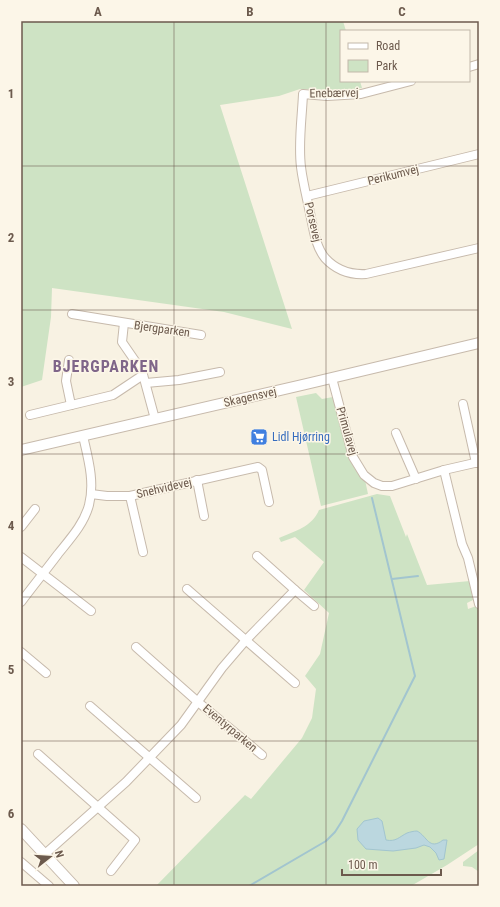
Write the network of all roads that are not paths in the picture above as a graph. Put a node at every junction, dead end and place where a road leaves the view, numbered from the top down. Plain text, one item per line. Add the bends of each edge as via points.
1 (408, 82) edge
2 (303, 94) joint
3 (479, 154) edge
4 (307, 196) junction
5 (479, 248) edge
6 (72, 314) dead end
7 (124, 323) junction
8 (201, 335) dead end
9 (479, 343) edge
10 (69, 360) dead end
11 (220, 372) dead end
12 (143, 375) junction
13 (332, 378) junction
14 (146, 383) junction
15 (463, 404) dead end
16 (71, 406) junction
17 (30, 415) dead end
18 (155, 419) junction
19 (396, 433) dead end
20 (83, 436) junction
21 (21, 450) edge
22 (478, 463) edge
23 (444, 470) junction
24 (416, 479) junction
25 (197, 480) junction
26 (91, 494) junction
27 (130, 496) junction
28 (269, 502) dead end
29 (35, 509) dead end
30 (204, 516) dead end
31 (21, 527) edge
32 (143, 552) dead end
33 (257, 556) dead end
34 (21, 557) edge
35 (43, 574) junction
36 (187, 588) dead end
37 (295, 590) junction
38 (21, 602) edge
39 (479, 604) edge
40 (314, 606) dead end
41 (91, 611) dead end
42 (246, 640) junction
43 (136, 647) dead end
44 (21, 652) edge
45 (46, 672) dead end
46 (295, 683) dead end
47 (198, 702) junction
48 (90, 706) dead end
49 (38, 754) dead end
50 (262, 755) dead end
51 (150, 758) junction
52 (196, 798) dead end
53 (97, 806) junction
54 (21, 829) edge
55 (45, 854) junction
56 (21, 862) edge
57 (111, 871) dead end
58 (49, 886) edge
59 (74, 886) edge

1 - 2 street, Enebærvej via 361,94
2 - 4 street, Porsevej via 300,148
3 - 4 street, Perikumvej
4 - 5 street, Porsevej via 317,245 324,257 344,272 366,274
6 - 7 street, Bjergparken
7 - 8 street, Bjergparken
7 - 12 street, Bjergparken via 122,342
9 - 13 street, Skagensvej
10 - 16 street via 66,381
11 - 14 street
12 - 14 street, Bjergparken
12 - 16 street via 113,395
13 - 18 street, Skagensvej
13 - 24 street, Primulavej via 353,457 364,475 382,486 392,486
14 - 18 street, Bjergparken
15 - 22 street, Primulavej
16 - 17 street
18 - 20 street, Skagensvej
19 - 24 street
20 - 21 street, Skagensvej
20 - 26 street via 90,468
22 - 23 street, Primulavej
23 - 24 street, Primulavej
23 - 39 street
25 - 27 street, Snehvidevej
25 - 28 street, Snehvidevej via 260,468
25 - 30 street, Snehvidevej
26 - 27 street, Snehvidevej
26 - 35 street via 86,516 78,530
27 - 32 street, Snehvidevej
29 - 31 street
33 - 37 street
34 - 35 street
35 - 38 street
35 - 41 street
36 - 42 street
37 - 40 street
37 - 42 street, Eventyrparken
42 - 46 street
42 - 47 street, Eventyrparken
43 - 47 street, Eventyrparken
44 - 45 street
47 - 50 street, Eventyrparken
47 - 51 street, Eventyrparken via 182,725
48 - 51 street
49 - 53 street
51 - 52 street
51 - 53 street, Eventyrparken
53 - 55 street, Eventyrparken
53 - 57 street via 135,840
54 - 55 street
55 - 59 street
56 - 58 street

